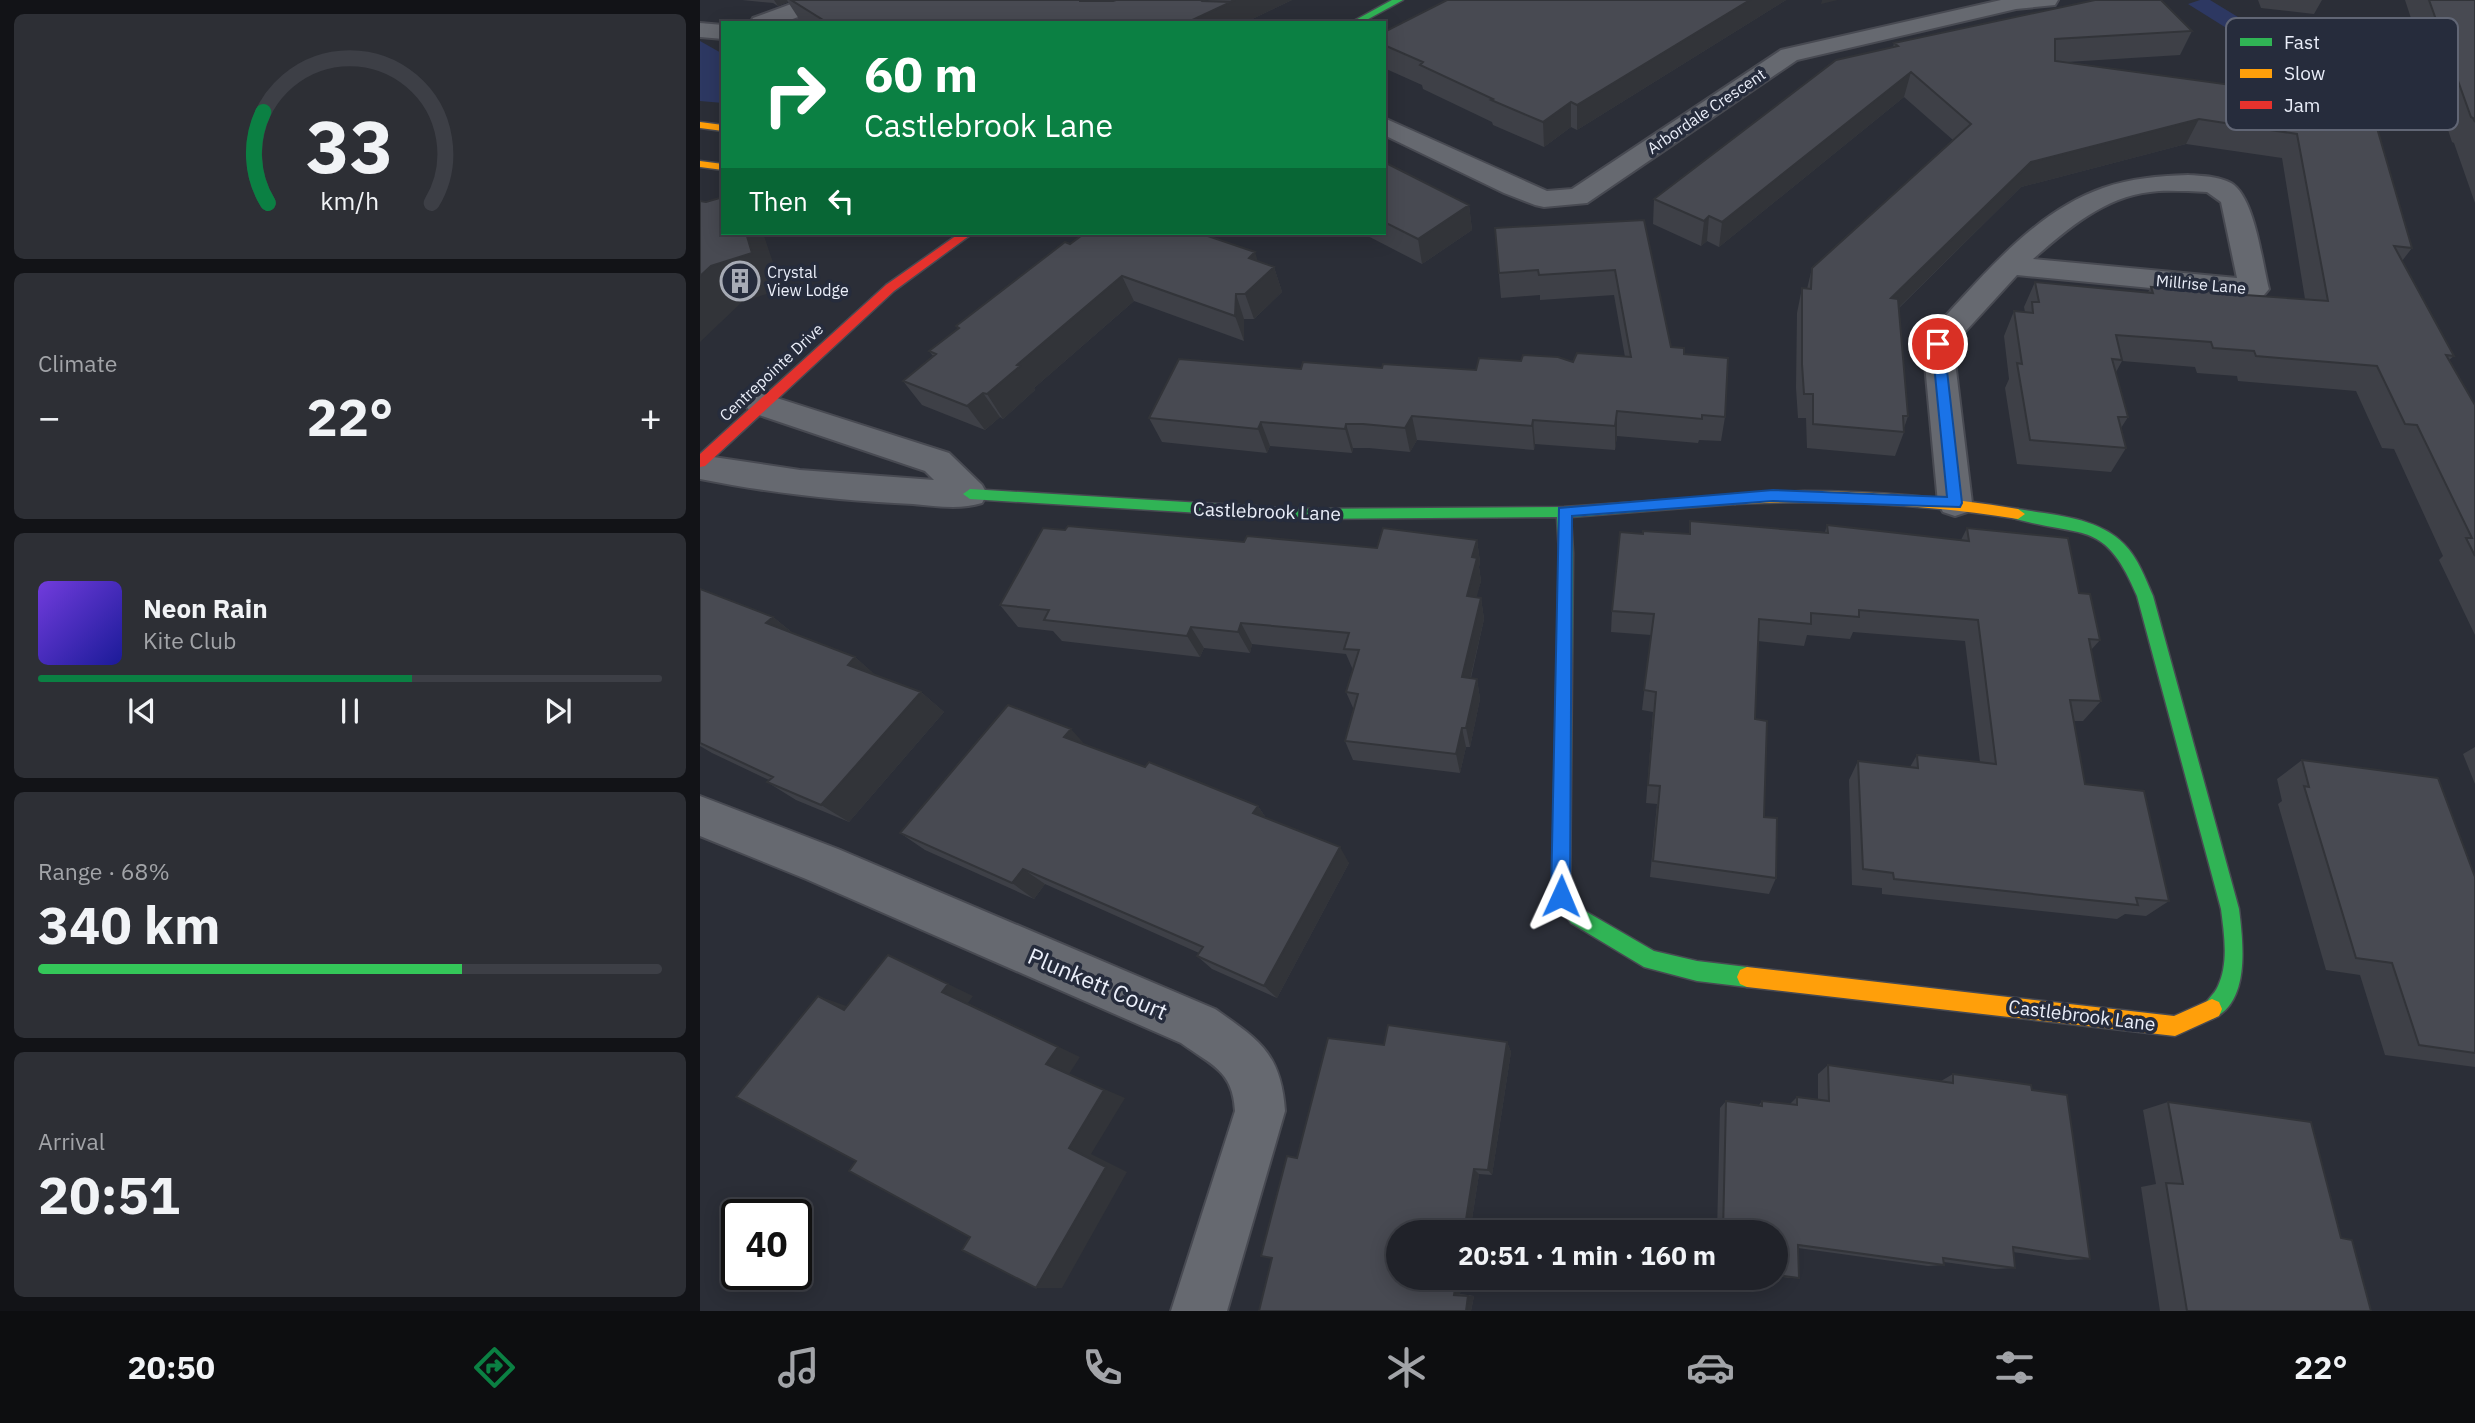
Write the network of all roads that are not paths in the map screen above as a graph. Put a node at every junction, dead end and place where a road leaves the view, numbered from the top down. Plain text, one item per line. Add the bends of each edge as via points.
1 (822, 0) edge
2 (1399, 0) edge
3 (2047, 0) edge
4 (766, 21) edge
5 (1358, 21) edge
6 (700, 30) edge
7 (721, 32) edge
8 (700, 125) edge
9 (1386, 126) edge
10 (721, 128) edge
11 (700, 164) edge
12 (721, 167) edge
13 (964, 235) edge
14 (2011, 266) junction
15 (761, 404) junction
16 (700, 464) edge
17 (970, 494) junction
18 (1955, 503) junction
19 (1564, 512) junction
20 (700, 816) edge
21 (1199, 1311) edge

1 - 4 street
2 - 5 street
3 - 9 street, Arbordale Crescent via 1789,55 1578,197 1544,199
6 - 7 street
8 - 10 street
11 - 12 street
13 - 15 street, Centrepointe Drive via 890,288
14 - 14 street, Millrise Lane via 2105,275 2255,289 2234,202 2217,185 2160,180 2119,189 2068,214
14 - 18 street, Millrise Lane via 1938,344
15 - 16 street, Centrepointe Drive
15 - 17 street via 937,461
16 - 17 street, Castlebrook Lane via 744,476
17 - 19 street, Castlebrook Lane via 1299,514
18 - 19 street, Castlebrook Lane via 1773,496
18 - 19 street, Castlebrook Lane via 2092,528 2129,560 2145,596 2230,909 2234,937 2228,989 2214,1008 2175,1026 1697,971 1651,960 1578,917 1561,896
20 - 21 street, Plunkett Court via 1198,1026 1251,1066 1260,1089 1260,1111

